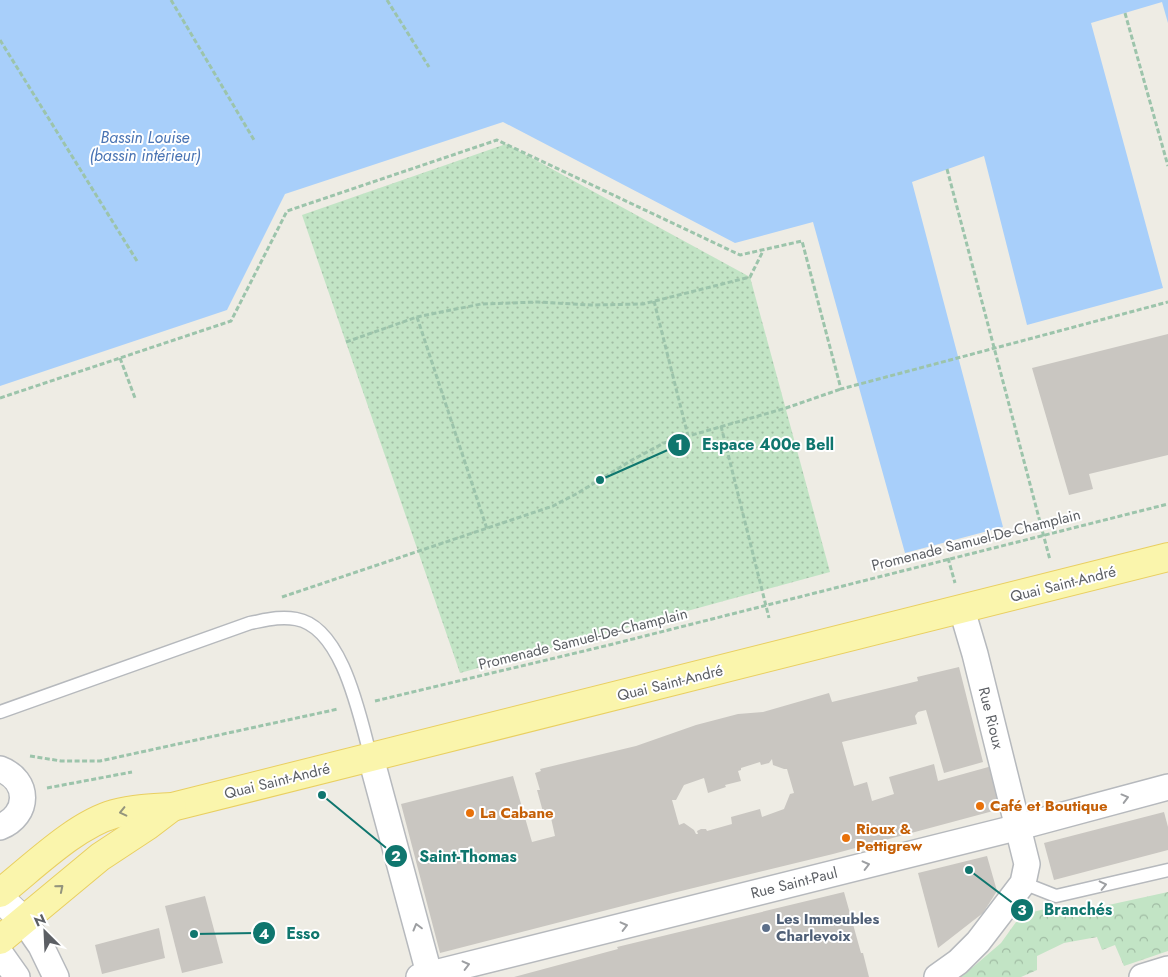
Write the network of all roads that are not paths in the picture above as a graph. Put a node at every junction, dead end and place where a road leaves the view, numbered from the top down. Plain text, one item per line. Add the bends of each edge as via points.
1 (1168, 557) edge
2 (962, 610) junction
3 (0, 712) edge
4 (371, 758) junction
5 (0, 769) edge
6 (1168, 787) edge
7 (172, 807) junction
8 (0, 827) edge
9 (1019, 827) junction
10 (1168, 870) edge
11 (1023, 883) junction
12 (0, 893) edge
13 (0, 898) edge
14 (8, 937) edge
15 (1168, 969) edge
16 (426, 976) edge
17 (17, 977) edge
18 (56, 977) edge
19 (937, 977) edge
20 (1142, 977) edge

1 - 2 main road, Quai Saint-André
2 - 4 main road, Quai Saint-André
2 - 9 street, Rue Rioux
3 - 4 lane via 250,623 276,617 298,619 317,630 333,647 345,671
4 - 7 main road, Quai Saint-André
16 -> 4 street
5 - 8 street via 15,778 22,793 17,815
9 -> 6 street, Rue Saint-Paul
7 -> 12 main road, Quai Saint-André via 133,809 96,821 77,831
14 -> 7 main road, Quai Saint-André via 100,856
9 - 11 street, Rue Rioux via 1027,864
16 -> 9 street, Rue Saint-Paul
11 -> 10 lane via 1056,896
11 - 19 street via 978,942
13 - 14 main road
14 - 17 street
14 - 18 street via 41,946
15 - 20 street

